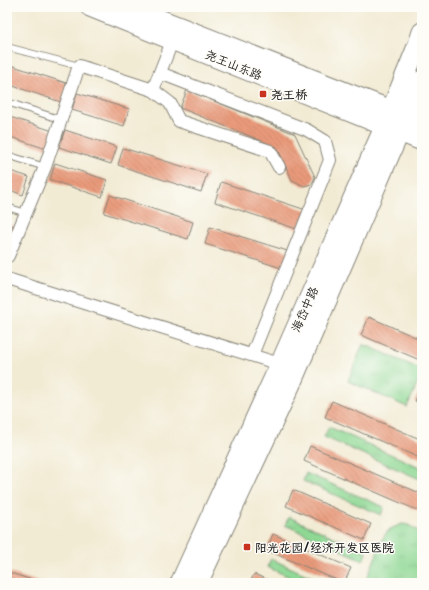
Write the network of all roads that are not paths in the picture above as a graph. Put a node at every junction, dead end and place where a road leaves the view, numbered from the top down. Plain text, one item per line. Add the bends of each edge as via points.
1 (90, 7) edge
2 (129, 7) edge
3 (422, 32) edge
4 (168, 33) junction
5 (7, 47) edge
6 (79, 66) junction
7 (160, 73) junction
8 (422, 80) edge
9 (153, 90) junction
10 (7, 102) edge
11 (62, 120) junction
12 (401, 121) edge
13 (422, 141) edge
14 (7, 154) edge
15 (45, 167) junction
16 (279, 167) dead end
17 (7, 207) edge
18 (26, 213) junction
19 (8, 256) dead end
20 (7, 279) edge
21 (252, 355) junction
22 (288, 367) junction
23 (180, 583) edge
24 (198, 583) edge

1 - 4 main road, 尧王山东路
2 - 4 main road, 尧王山东路
3 - 12 main road, 海岱中路 via 413,57
4 - 7 street
4 - 12 main road, 尧王山东路
5 - 6 lane
6 - 9 street
6 - 11 street
7 - 9 street
7 - 21 street via 307,130 325,141 330,160
8 - 12 main road, 海岱中路
9 - 16 street via 170,103 179,121 270,151
10 - 11 lane
11 - 15 street
12 - 13 main road, 尧王山东路
12 - 22 main road, 海岱中路
14 - 15 lane
15 - 18 street
17 - 18 lane
18 - 19 street
20 - 21 street
21 - 22 street
22 - 23 main road, 海岱中路
22 - 24 main road, 海岱中路

